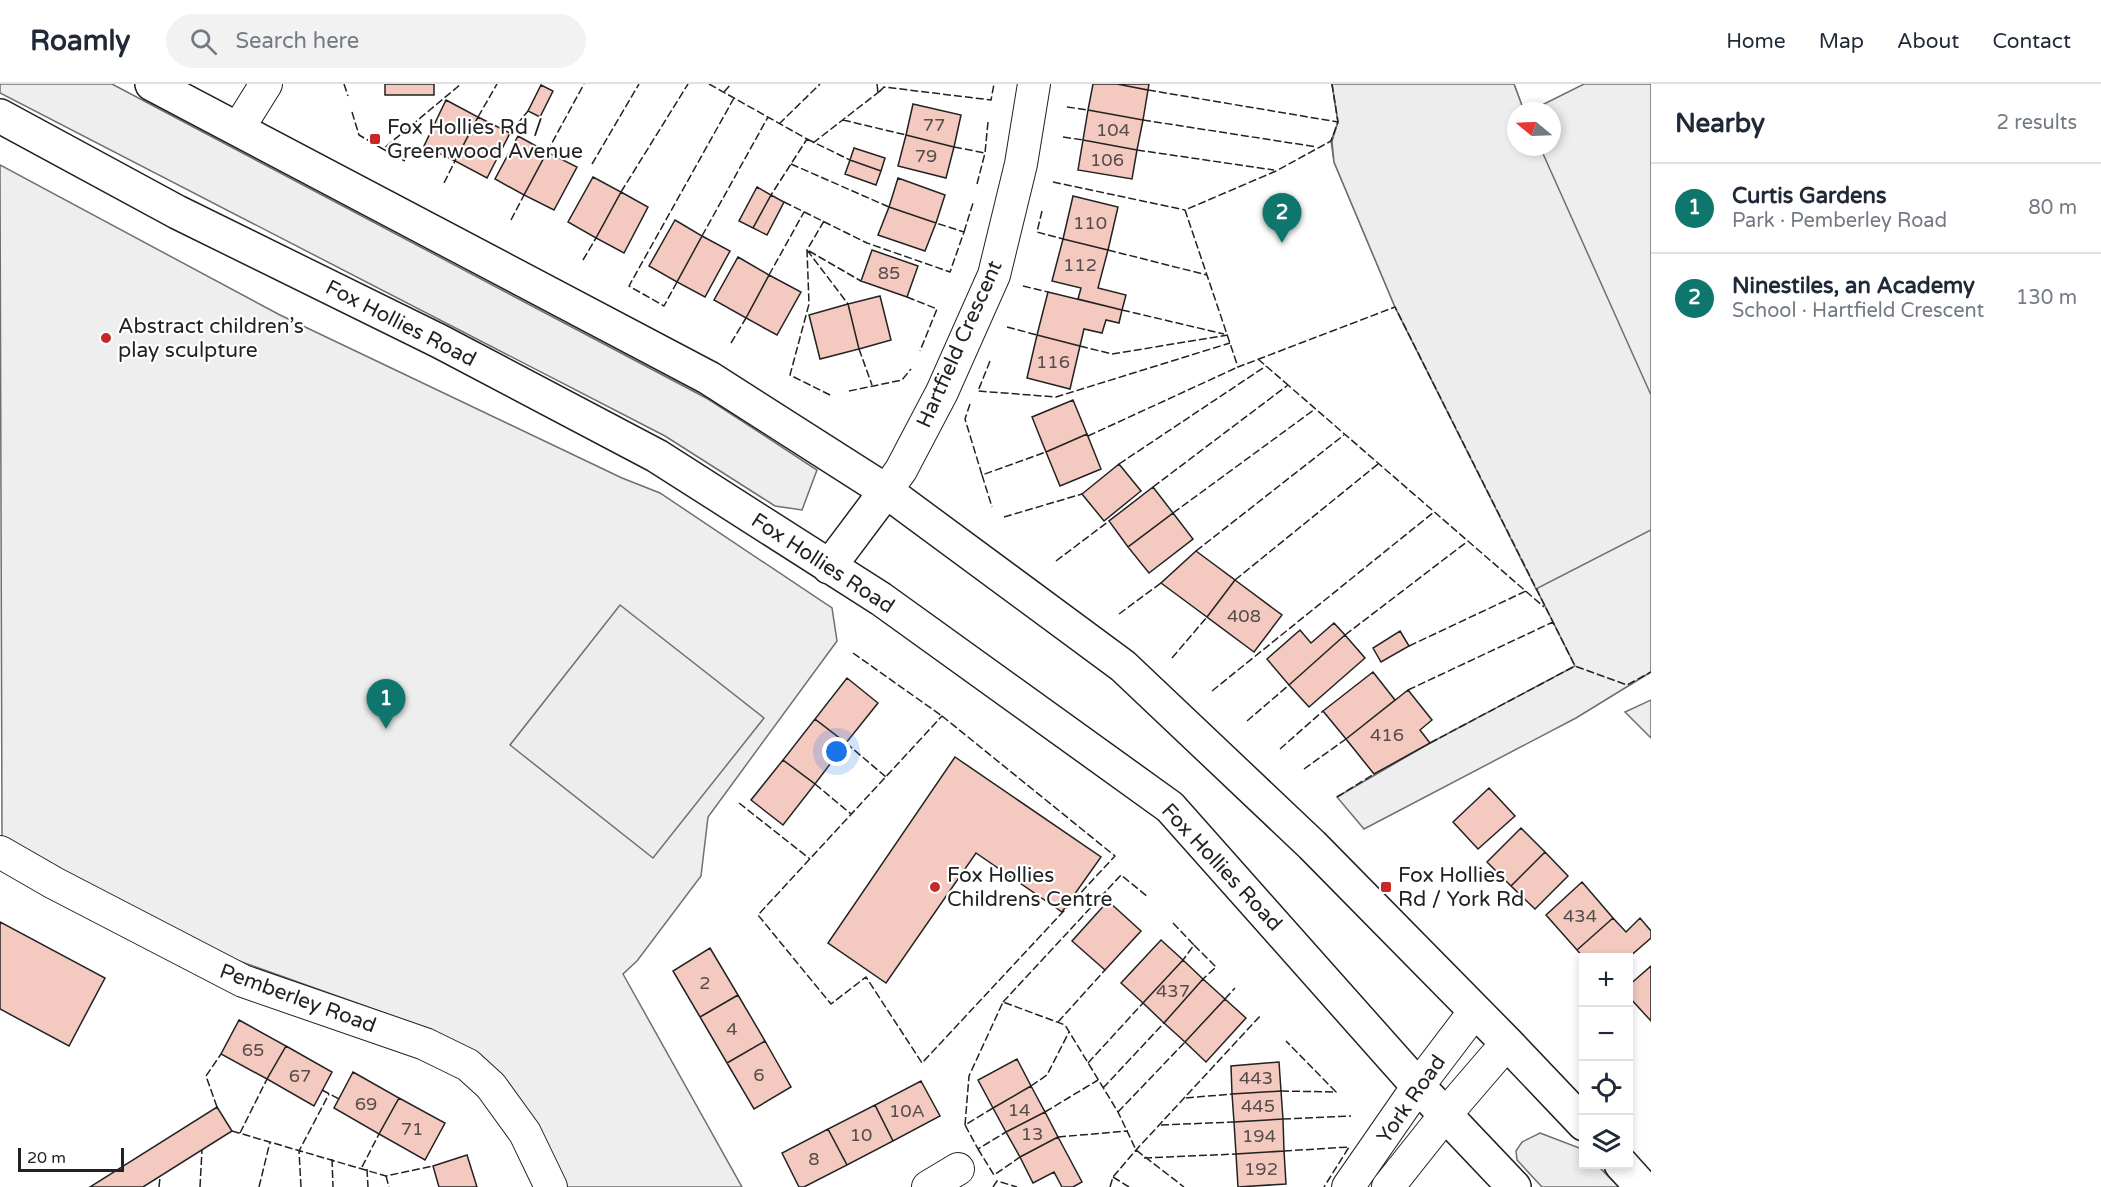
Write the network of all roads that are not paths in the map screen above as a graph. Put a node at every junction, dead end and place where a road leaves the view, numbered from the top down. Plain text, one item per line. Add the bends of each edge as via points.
1 (152, 84) edge
2 (266, 84) edge
3 (1034, 84) edge
4 (0, 116) edge
5 (237, 129) junction
6 (886, 492) junction
7 (829, 567) junction
8 (0, 852) edge
9 (1475, 1011) junction
10 (1507, 1043) junction
11 (1418, 1086) junction
12 (1446, 1113) junction
13 (1579, 1119) edge
14 (958, 1169) dead end
15 (1626, 1169) edge
16 (551, 1187) edge
17 (928, 1187) edge
18 (1348, 1187) edge
19 (1388, 1187) edge
20 (1514, 1187) edge
21 (1642, 1187) edge

1 - 5 main road
2 - 5 street
3 - 6 street, Hartfield Crescent via 1021,164 994,275 942,392
4 - 7 main road, Fox Hollies Road via 177,212 438,341 657,456
5 - 6 main road via 709,378
6 - 7 main road
6 - 9 main road via 1123,666 1312,845
7 - 11 main road, Fox Hollies Road via 890,606 1170,807
8 - 16 street, Pemberley Road via 243,981 425,1044 468,1065 491,1086 525,1133
9 - 10 main road
9 - 11 street, York Road
10 - 12 street, York Road
10 - 13 main road
11 - 12 main road, Fox Hollies Road
11 - 18 street, York Road
12 - 19 street, York Road
12 - 20 main road, Fox Hollies Road
14 - 17 street
15 - 21 main road

